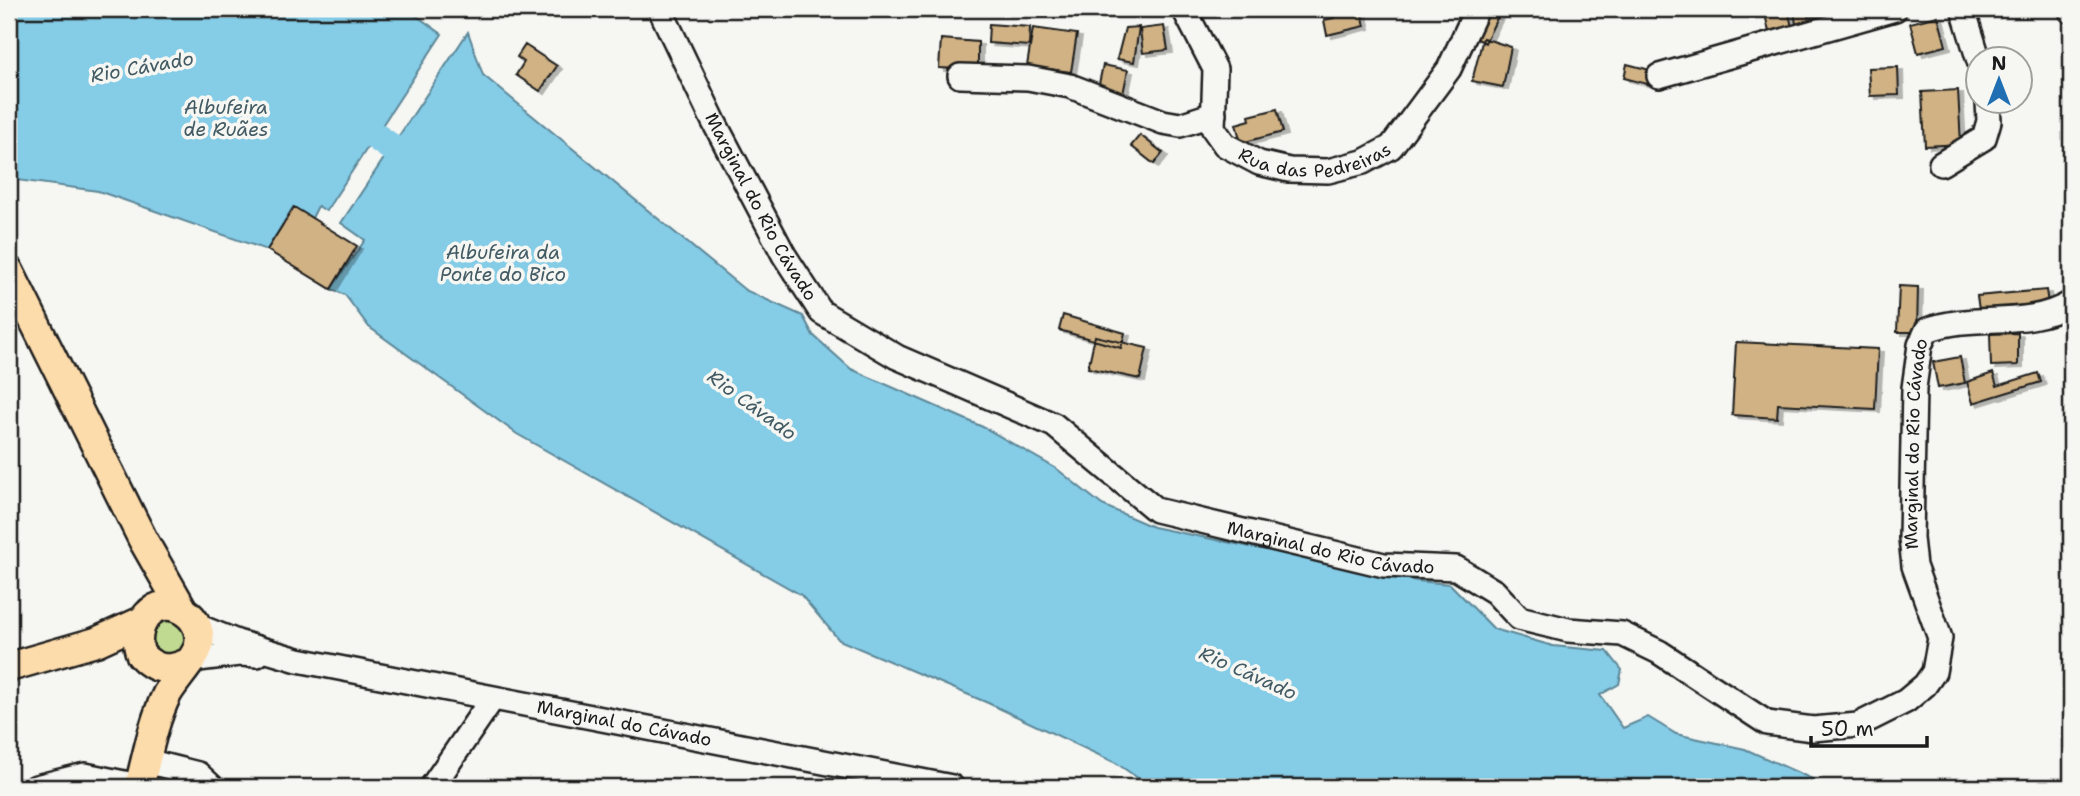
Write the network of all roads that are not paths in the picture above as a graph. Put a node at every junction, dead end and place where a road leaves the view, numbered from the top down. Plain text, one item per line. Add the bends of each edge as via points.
1 (660, 9) edge
2 (1184, 9) edge
3 (1477, 9) edge
4 (1895, 9) edge
5 (1963, 9) edge
6 (1974, 46) edge
7 (960, 75) dead end
8 (1659, 76) dead end
9 (1214, 114) junction
10 (1989, 116) edge
11 (1941, 164) dead end
12 (9, 271) edge
13 (2071, 303) edge
14 (143, 540) junction
15 (143, 618) junction
16 (190, 618) junction
17 (96, 642) junction
18 (145, 659) junction
19 (298, 660) junction
20 (188, 662) junction
21 (9, 667) edge
22 (492, 699) junction
23 (155, 727) junction
24 (142, 778) edge
25 (36, 787) edge
26 (212, 787) edge
27 (432, 787) edge
28 (952, 787) edge

1 - 13 street, Marginal do Rio Cávado via 784,255 821,312 897,357 1054,425 1156,510 1384,565 1456,568 1495,592 1519,618 1568,630 1622,634 1659,652 1750,714 1779,726 1858,725 1906,701 1934,672 1940,638 1914,566 1911,538 1914,388 1920,345 1927,330 1959,321 2012,321 2045,315
2 - 9 street, Rua das Pedreiras via 1214,69
3 - 9 street, Rua das Pedreiras via 1449,69 1422,106 1391,147 1363,162 1328,171 1259,163 1225,145 1213,128
4 - 8 street
5 - 6 street
7 - 9 street via 1028,78 1070,86 1180,125
10 - 11 street via 1984,138
12 - 14 main road
14 - 15 main road via 147,562
14 - 16 main road
15 - 16 main road via 168,606
15 - 17 main road
15 - 18 main road via 136,638
16 - 19 street via 237,642
16 - 20 main road via 199,644
17 - 18 main road via 130,649
17 - 21 main road
18 - 20 main road via 167,669
18 - 23 main road via 153,674
19 - 20 street via 239,654
19 - 22 street, Marginal do Cávado
20 - 23 main road via 167,695
22 - 27 street
22 - 28 street, Marginal do Cávado
23 - 24 main road
24 - 25 street via 85,775
24 - 26 street via 198,774

